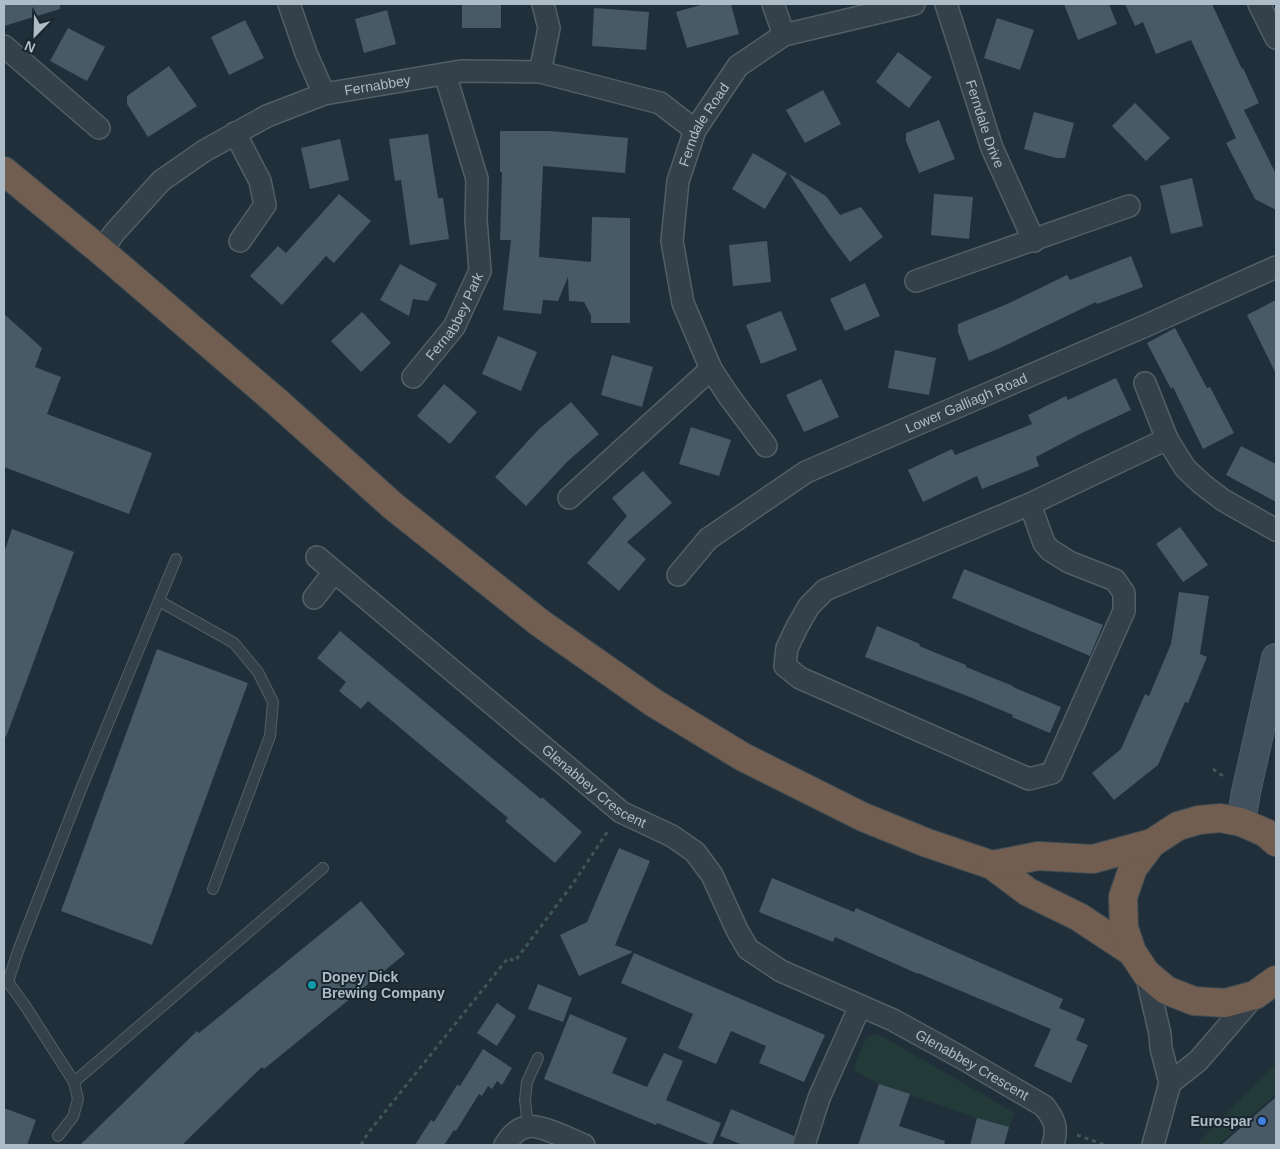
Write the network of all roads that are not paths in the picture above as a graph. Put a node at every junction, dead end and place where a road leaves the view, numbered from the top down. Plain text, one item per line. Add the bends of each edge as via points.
1 (289, 4) edge
2 (543, 4) edge
3 (773, 4) edge
4 (914, 4) edge
5 (946, 4) edge
6 (1259, 4) edge
7 (784, 35) junction
8 (1276, 38) edge
9 (4, 46) edge
10 (540, 72) junction
11 (445, 74) junction
12 (324, 94) junction
13 (99, 128) dead end
14 (695, 130) junction
15 (235, 134) junction
16 (4, 171) edge
17 (1130, 206) dead end
18 (1034, 240) junction
19 (240, 241) dead end
20 (101, 251) junction
21 (1276, 267) edge
22 (916, 281) dead end
23 (711, 369) junction
24 (413, 377) dead end
25 (1145, 383) dead end
26 (1167, 439) junction
27 (766, 446) dead end
28 (569, 498) dead end
29 (1030, 504) junction
30 (1276, 530) edge
31 (317, 557) dead end
32 (176, 559) dead end
33 (334, 572) junction
34 (678, 575) dead end
35 (314, 598) dead end
36 (159, 601) junction
37 (1276, 658) edge
38 (1241, 822) junction
39 (1276, 842) edge
40 (1152, 843) junction
41 (992, 865) junction
42 (323, 868) dead end
43 (213, 890) dead end
44 (1139, 963) junction
45 (6, 981) edge
46 (1266, 988) edge
47 (860, 1006) junction
48 (538, 1058) dead end
49 (74, 1082) junction
50 (1170, 1083) junction
51 (528, 1126) junction
52 (58, 1136) dead end
53 (506, 1145) edge
54 (584, 1145) edge
55 (804, 1145) edge
56 (1052, 1145) edge
57 (1153, 1145) edge

1 - 12 street
2 - 10 street via 549,28
3 - 7 street
4 - 7 street, Ferndale Road
5 - 18 street, Ferndale Drive via 992,148
6 - 8 street
7 - 14 street, Ferndale Road via 738,66
9 - 13 street
10 - 11 street, Fernabbey via 462,70
10 - 14 street, Fernabbey via 660,103
11 - 12 street, Fernabbey
11 - 24 street, Fernabbey Park via 477,179 480,271 454,327
12 - 15 street, Fernabbey via 267,116
14 - 23 street, Ferndale Road via 678,181 672,241 682,303
15 - 19 street via 260,181 266,205
15 - 20 street, Fernabbey via 161,181
16 - 20 highway
17 - 18 street
18 - 22 street
20 - 41 highway via 393,506 540,623 654,703 743,757 863,817
21 - 34 street, Lower Galliagh Road via 806,472 708,539
23 - 27 street, Ferndale Road
23 - 28 street
25 - 26 street
26 - 29 street
26 - 30 street via 1185,468 1202,484 1222,500
29 - 29 street via 1044,543 1050,550 1069,562 1115,580 1124,592 1124,611 1052,773 1029,779 800,678 785,666 787,648 797,627 809,606 825,590
31 - 33 street, Glenabbey Crescent
32 - 36 lane
33 - 35 street
33 - 47 street, Glenabbey Crescent via 620,812 672,836 695,852 712,875 748,949 781,971
36 - 43 lane via 234,643 258,672 273,702 270,736
36 - 45 lane
37 - 38 street
38 - 39 highway via 1266,833
38 - 40 highway via 1220,818 1198,820 1178,826
40 - 41 highway via 1093,860 1038,856
40 - 44 highway via 1133,868 1123,897 1124,928
41 - 44 highway via 1028,892 1079,917
42 - 49 lane
44 - 46 highway via 1166,990 1194,1001 1226,1003
44 - 50 street via 1160,1034
45 - 49 lane
46 - 50 street via 1198,1061
47 - 55 street via 819,1098
47 - 56 street, Glenabbey Crescent via 893,1020 1044,1106 1056,1127
48 - 51 lane via 527,1082
49 - 52 lane via 78,1099 72,1117
50 - 57 street
51 - 53 street via 517,1131
51 - 54 street

